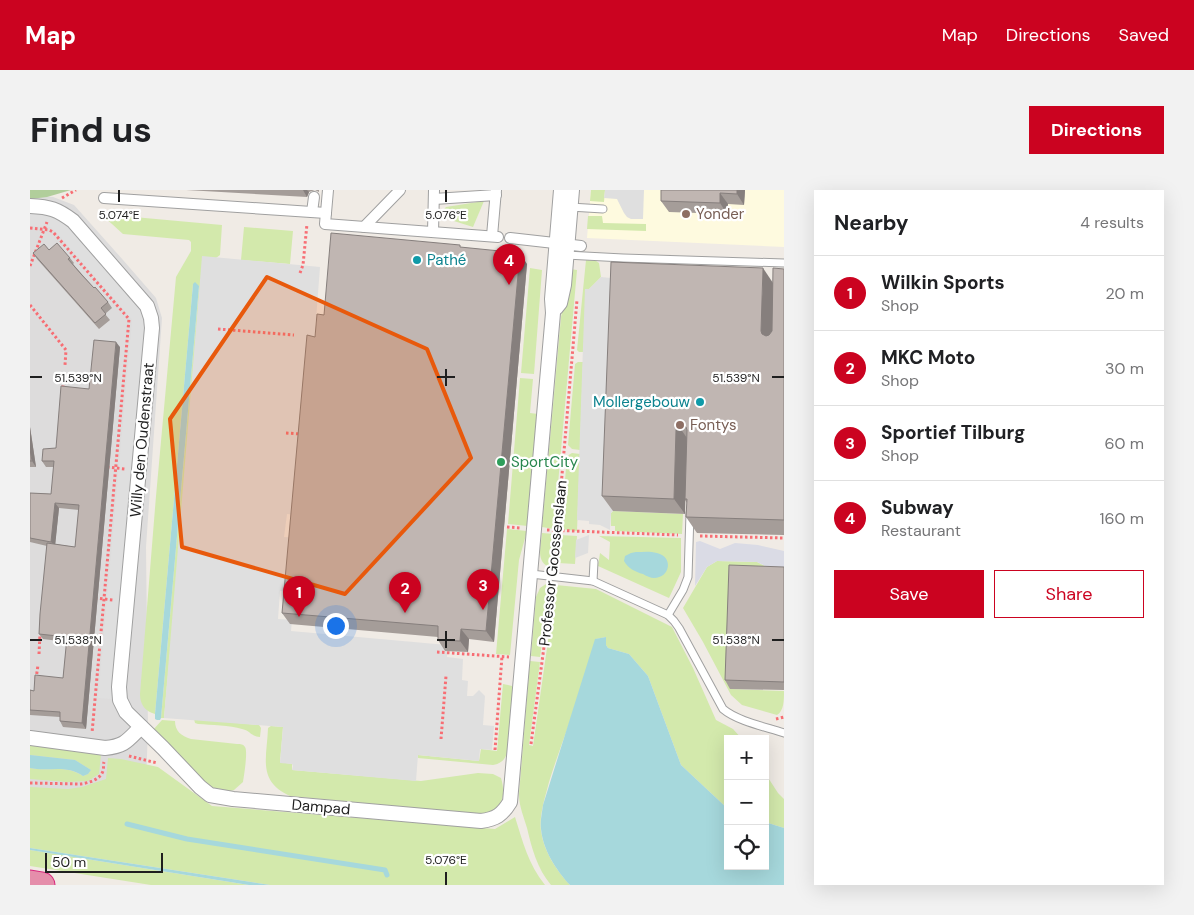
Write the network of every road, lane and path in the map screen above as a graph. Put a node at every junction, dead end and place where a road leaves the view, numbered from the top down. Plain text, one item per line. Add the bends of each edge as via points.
1 (76, 190) edge
2 (328, 190) edge
3 (400, 190) edge
4 (561, 190) edge
5 (572, 190) edge
6 (496, 192) edge
7 (434, 194) edge
8 (314, 197) dead end
9 (104, 198) dead end
10 (30, 206) edge
11 (565, 206) junction
12 (52, 208) junction
13 (603, 209) dead end
14 (312, 212) junction
15 (326, 213) junction
16 (364, 227) junction
17 (30, 228) edge
18 (44, 229) junction
19 (306, 232) dead end
20 (433, 232) junction
21 (510, 238) dead end
22 (566, 249) junction
23 (781, 265) edge
24 (30, 266) edge
25 (300, 272) dead end
26 (577, 296) dead end
27 (30, 305) edge
28 (218, 329) dead end
29 (294, 336) dead end
30 (65, 365) dead end
31 (64, 377) dead end
32 (62, 396) edge
33 (286, 433) dead end
34 (307, 434) edge
35 (99, 466) edge
36 (116, 468) junction
37 (139, 470) junction
38 (690, 508) edge
39 (507, 527) dead end
40 (534, 529) junction
41 (557, 531) junction
42 (689, 536) junction
43 (784, 538) edge
44 (594, 562) dead end
45 (531, 574) junction
46 (554, 576) junction
47 (593, 581) junction
48 (87, 598) edge
49 (104, 599) junction
50 (127, 601) junction
51 (668, 615) junction
52 (41, 628) edge
53 (437, 652) edge
54 (39, 654) dead end
55 (502, 656) junction
56 (523, 657) junction
57 (38, 665) dead end
58 (446, 676) dead end
59 (36, 684) edge
60 (141, 727) junction
61 (784, 733) edge
62 (30, 738) edge
63 (92, 739) dead end
64 (441, 739) dead end
65 (105, 748) junction
66 (495, 750) dead end
67 (531, 752) dead end
68 (162, 764) dead end
69 (30, 782) edge
70 (512, 790) joint
71 (30, 883) edge
72 (42, 885) edge

1 - 12 path
2 - 15 street
3 - 16 street
4 - 11 street, Professor Goossenslaan
5 - 11 street, Professor Goossenslaan
6 - 7 street
6 - 20 street via 495,237
7 - 20 street
8 - 14 street
9 - 14 street
10 - 12 street, Willy den Oudenstraat
11 - 13 lane
11 - 22 street, Professor Goossenslaan
12 - 18 path
12 - 37 street, Willy den Oudenstraat via 73,221 146,306 151,318
14 - 15 street
15 - 16 street via 325,224
16 - 20 street
17 - 18 path
18 - 24 path
18 - 36 path via 53,232 129,319
19 - 25 path
21 - 22 street
22 - 23 lane via 623,258
22 - 40 street, Professor Goossenslaan via 564,285 560,303 553,313
26 - 41 path, Professor Goossenslaan
27 - 30 path via 66,350
28 - 29 path
31 - 32 path
33 - 34 path
35 - 36 path
36 - 37 path
36 - 49 path
37 - 50 street, Willy den Oudenstraat
38 - 42 lane
39 - 40 path
40 - 41 path
40 - 45 street, Professor Goossenslaan
41 - 42 path
41 - 46 path, Professor Goossenslaan
42 - 43 path
42 - 51 lane via 688,576
44 - 47 lane
45 - 46 lane
45 - 56 street, Professor Goossenslaan
46 - 47 lane
46 - 67 path, Professor Goossenslaan
47 - 51 lane
48 - 49 path
49 - 50 path
49 - 63 path
50 - 60 street, Willy den Oudenstraat via 120,700 126,712
51 - 61 lane via 679,628 723,709 737,718
52 - 54 path
53 - 55 path
55 - 56 path
55 - 66 path
56 - 70 street, Professor Goossenslaan
57 - 59 path
58 - 64 path
60 - 65 street via 126,742
60 - 70 street, Dampad via 200,787 210,795 222,798 481,821 505,811
62 - 65 street
65 - 68 path
65 - 69 path via 103,772 94,781 80,784
71 - 72 highway

